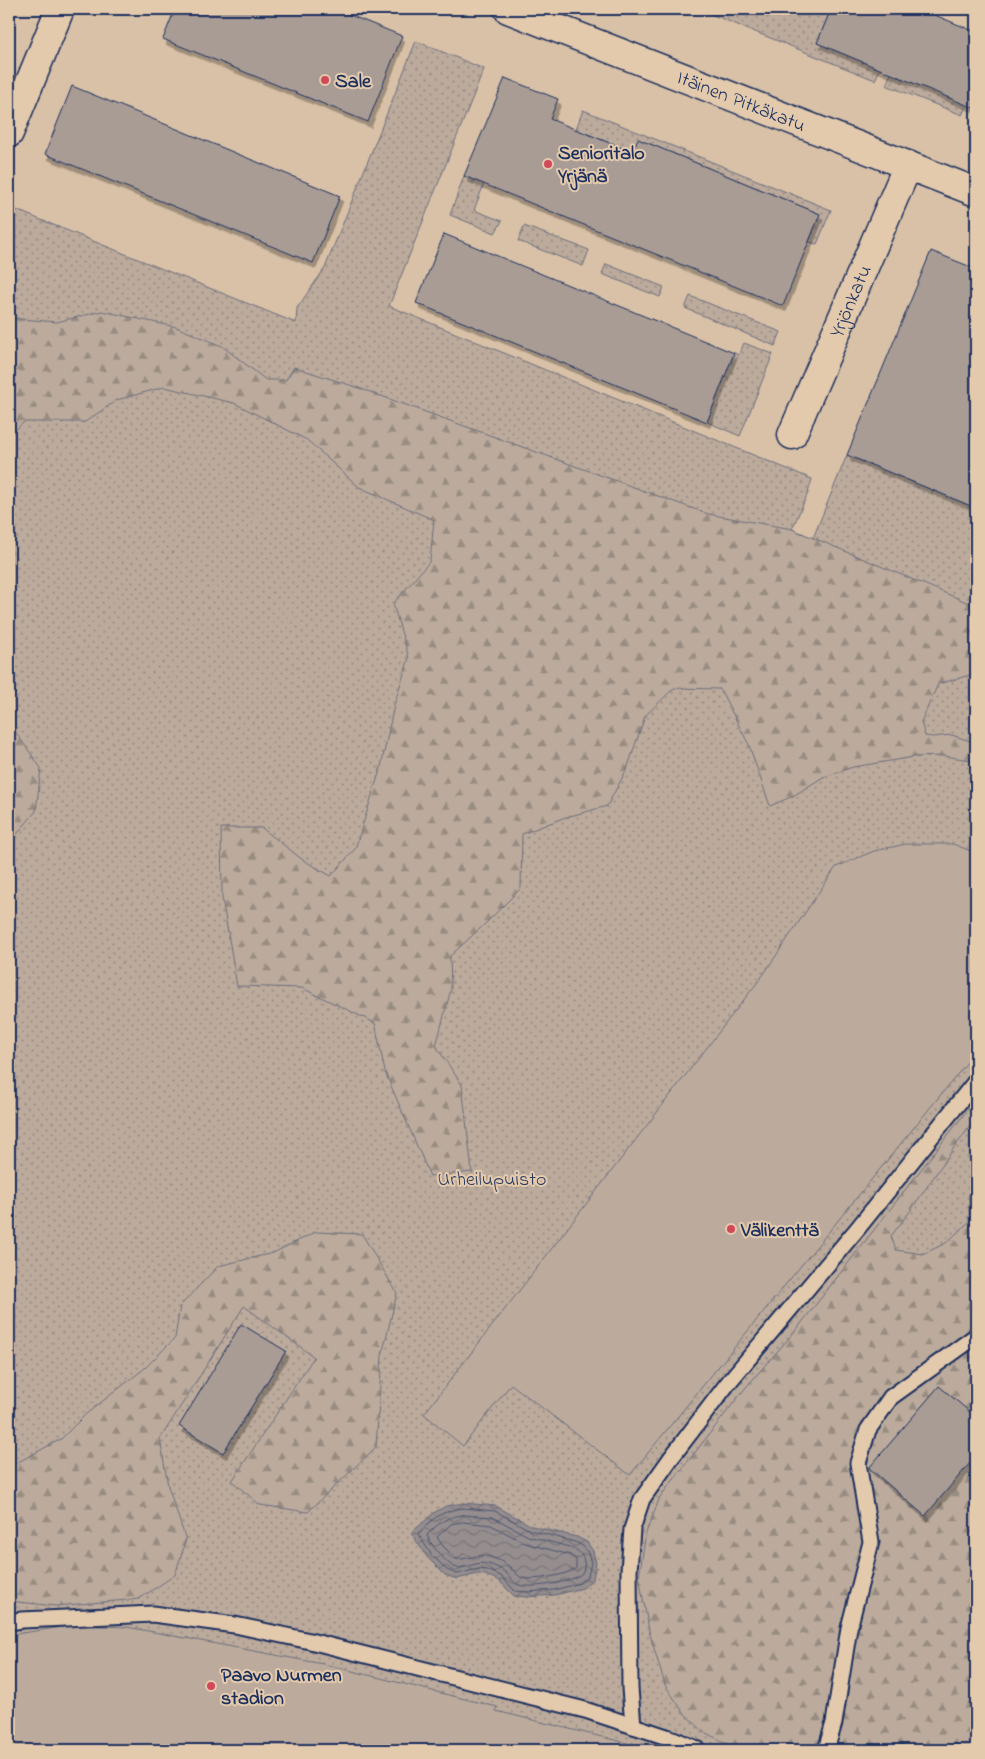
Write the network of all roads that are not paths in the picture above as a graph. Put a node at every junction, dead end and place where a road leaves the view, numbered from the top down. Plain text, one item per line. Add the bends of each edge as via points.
1 (60, 9) edge
2 (508, 9) edge
3 (9, 133) edge
4 (908, 165) junction
5 (976, 192) edge
6 (792, 435) dead end
7 (976, 1081) edge
8 (976, 1336) edge
9 (9, 1622) edge
10 (633, 1726) junction
11 (699, 1750) edge
12 (826, 1750) edge

1 - 3 main road
2 - 4 main road, Itäinen Pitkäkatu
4 - 5 main road, Itäinen Pitkäkatu
4 - 6 main road, Yrjönkatu
7 - 10 lane via 728,1383 642,1499 632,1529 629,1571
8 - 12 lane via 891,1397 868,1430 858,1463 872,1542 849,1628 834,1723
9 - 10 lane via 153,1614 235,1625 585,1710
10 - 11 lane

